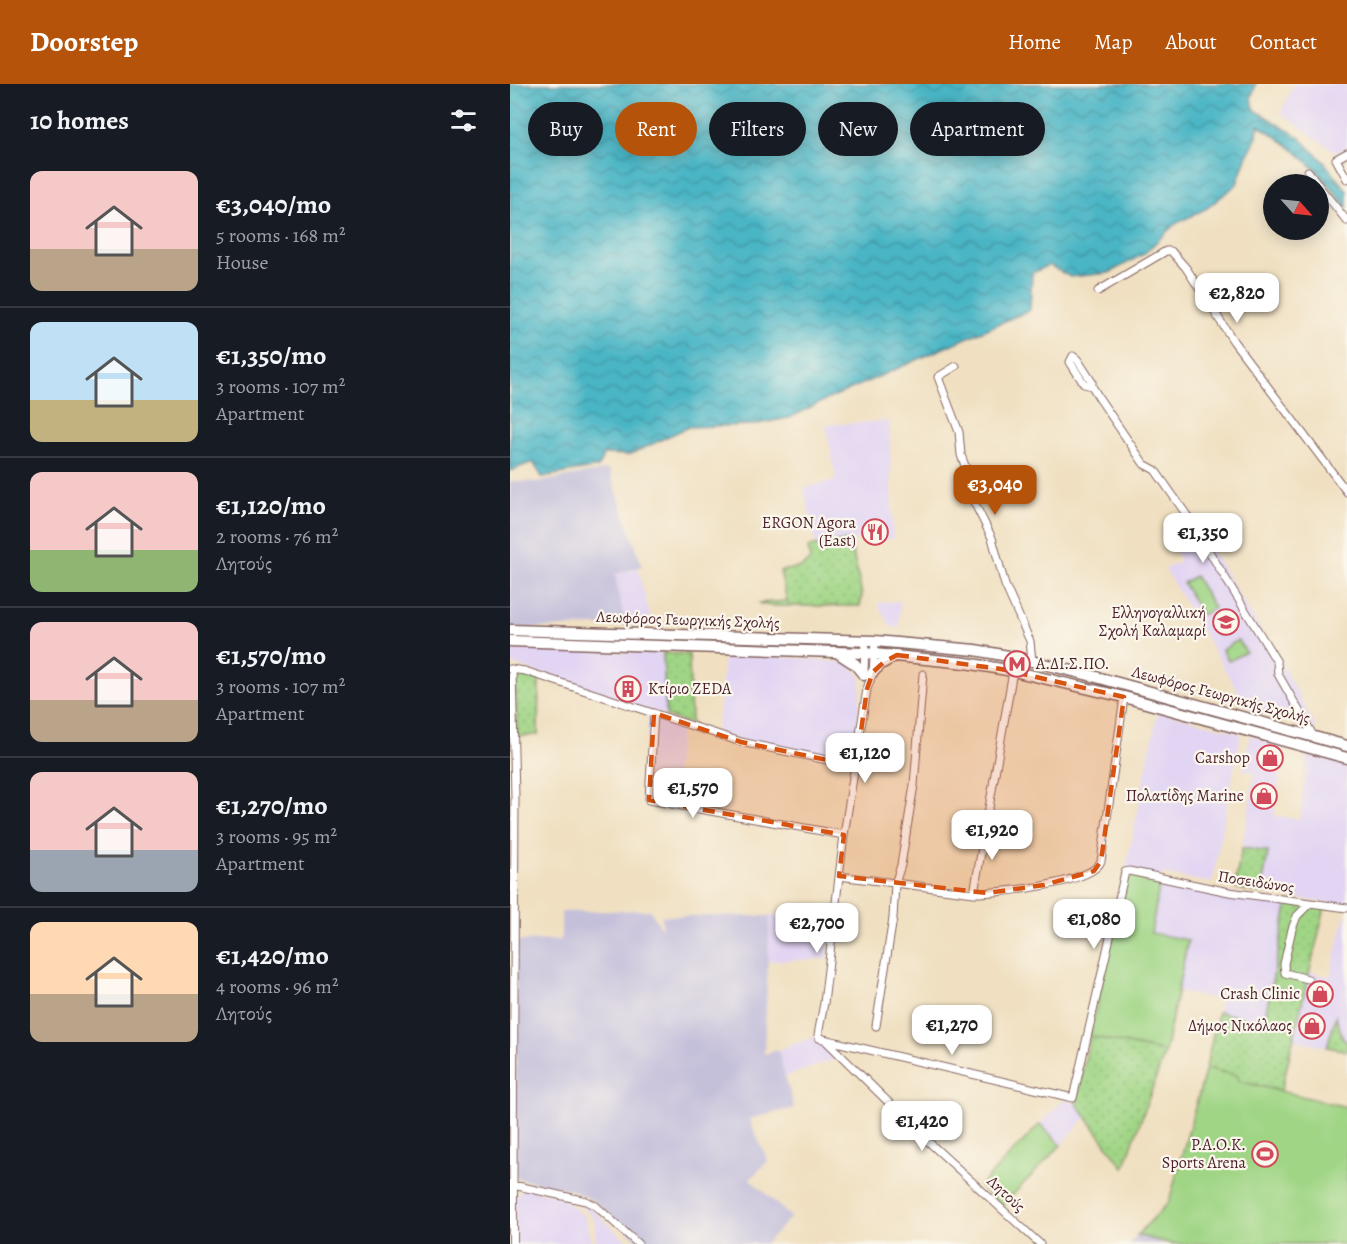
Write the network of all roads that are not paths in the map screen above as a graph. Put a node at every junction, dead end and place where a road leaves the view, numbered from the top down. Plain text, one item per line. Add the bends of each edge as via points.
1 (1347, 153) edge
2 (1308, 171) dead end
3 (1310, 174) edge
4 (1347, 179) edge
5 (1329, 199) edge
6 (1347, 221) edge
7 (1098, 291) dead end
8 (956, 366) dead end
9 (1092, 386) dead end
10 (1347, 492) edge
11 (510, 630) edge
12 (870, 640) junction
13 (510, 641) edge
14 (835, 652) junction
15 (869, 653) junction
16 (897, 655) junction
17 (1032, 661) junction
18 (511, 669) edge
19 (1013, 671) junction
20 (868, 674) junction
21 (923, 674) dead end
22 (1124, 697) junction
23 (654, 713) junction
24 (1314, 737) junction
25 (1347, 746) edge
26 (1347, 758) edge
27 (855, 766) junction
28 (844, 835) junction
29 (839, 876) junction
30 (895, 884) junction
31 (974, 893) junction
32 (1309, 904) junction
33 (1347, 908) edge
34 (1308, 979) dead end
35 (876, 1026) dead end
36 (824, 1040) junction
37 (512, 1184) edge
38 (513, 1244) edge
39 (638, 1244) edge
40 (1040, 1244) edge

1 - 4 street via 1336,159
2 - 3 street
5 - 6 street
7 - 10 street via 1166,250 1171,251
8 - 17 street via 938,377 959,432 972,498 992,538 1005,585 1030,641
9 - 24 street via 1143,464 1155,470 1196,529 1276,662 1278,674
11 - 12 main road, Λεωφόρος Γεωργικής Σχολής
12 - 15 street
12 - 17 main road, Λεωφόρος Γεωργικής Σχολής via 975,650
13 - 14 main road, Λεωφόρος Γεωργικής Σχολής
14 - 15 main road, Λεωφόρος Γεωργικής Σχολής
14 - 20 main road
15 - 16 main road, Λεωφόρος Γεωργικής Σχολής
15 - 20 street
16 - 19 main road, Λεωφόρος Γεωργικής Σχολής
16 - 20 main road
17 - 24 main road, Λεωφόρος Γεωργικής Σχολής
18 - 23 street
18 - 37 street via 515,797
19 - 22 main road, Λεωφόρος Γεωργικής Σχολής
19 - 31 street
20 - 27 street
21 - 30 street via 914,785
22 - 26 main road, Λεωφόρος Γεωργικής Σχολής
22 - 31 street via 1097,868 1017,891
23 - 27 street via 741,742
23 - 28 street via 649,800
24 - 25 main road, Λεωφόρος Γεωργικής Σχολής
27 - 28 street
28 - 29 street
29 - 30 street
29 - 36 street via 818,1035
30 - 31 street
30 - 35 street
32 - 33 street, Ποσειδώνος
32 - 34 street via 1297,916 1284,964 1284,973
32 - 36 street, Ποσειδώνος via 1129,871 1124,874 1074,1098
36 - 40 street, Λητούς
37 - 38 street
37 - 39 street via 586,1201

